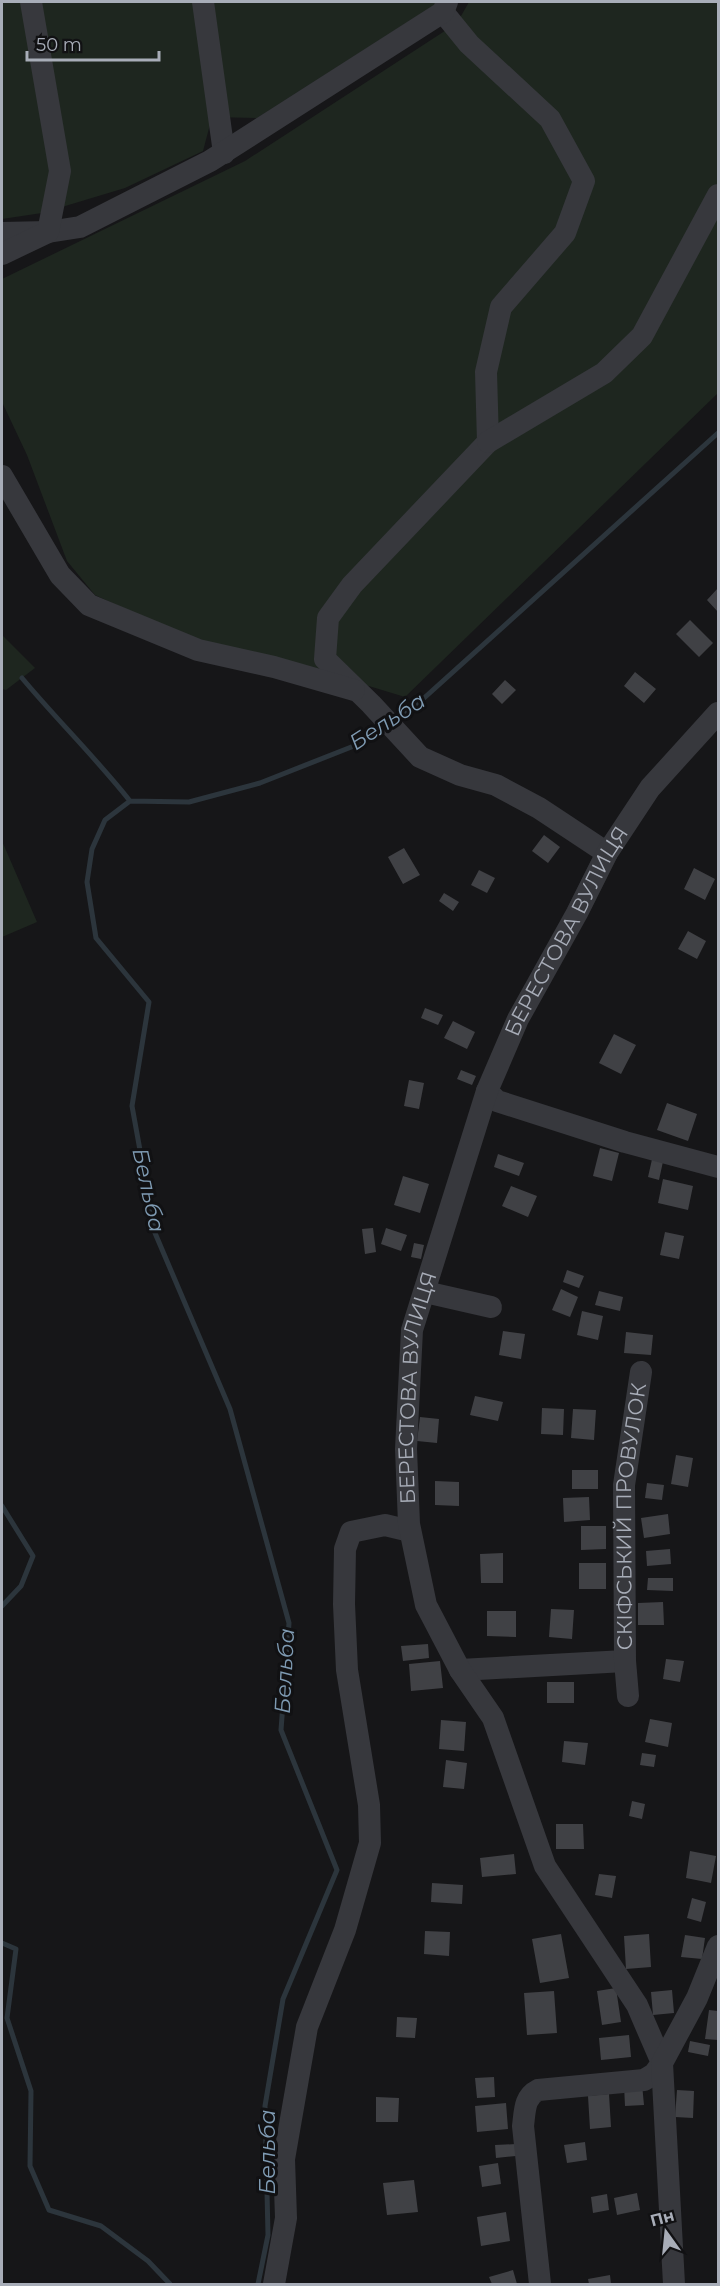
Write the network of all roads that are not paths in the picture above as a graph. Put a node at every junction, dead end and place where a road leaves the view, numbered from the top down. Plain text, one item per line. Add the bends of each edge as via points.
1 (31, 2) edge
2 (203, 2) edge
3 (445, 7) edge
4 (224, 153) junction
5 (718, 195) edge
6 (48, 232) junction
7 (2, 233) edge
8 (2, 254) edge
9 (488, 442) junction
10 (2, 476) edge
11 (365, 697) junction
12 (715, 722) edge
13 (607, 853) junction
14 (487, 1091) junction
15 (718, 1167) edge
16 (426, 1288) junction
17 (491, 1307) dead end
18 (641, 1372) dead end
19 (410, 1531) junction
20 (625, 1660) junction
21 (460, 1670) junction
22 (628, 1696) dead end
23 (718, 1946) edge
24 (708, 2000) edge
25 (662, 2063) junction
26 (274, 2284) edge
27 (540, 2284) edge
28 (674, 2284) edge

1 - 6 street via 60,171
2 - 4 street
3 - 4 street
3 - 9 street via 469,44 550,119 584,181 565,233 501,307 486,372
4 - 6 street via 80,227
5 - 9 street via 642,336 604,374
6 - 7 street
6 - 8 street
9 - 11 street via 352,585 328,618 325,659
10 - 11 street via 60,575 89,605 198,650 274,667
11 - 13 street via 420,757 460,775 496,785
12 - 13 street, БЕРЕСТОВА ВУЛИЦЯ via 650,788
13 - 14 street, БЕРЕСТОВА ВУЛИЦЯ via 518,1019
14 - 15 street via 497,1101
14 - 16 street, БЕРЕСТОВА ВУЛИЦЯ
16 - 17 street via 434,1294
16 - 19 street, БЕРЕСТОВА ВУЛИЦЯ via 412,1330 405,1449
18 - 20 street, СКІФСЬКИЙ ПРОВУЛОК via 624,1485
19 - 21 street, БЕРЕСТОВА ВУЛИЦЯ via 426,1605
19 - 26 street via 385,1525 351,1532 345,1549 347,1670 369,1805 370,1843 345,1930 307,2027 284,2159 286,2218
20 - 21 street, СКІФСЬКИЙ ПРОВУЛОК
20 - 22 street, СКІФСЬКИЙ ПРОВУЛОК
21 - 25 street, БЕРЕСТОВА ВУЛИЦЯ via 493,1718 545,1866 637,2006
23 - 24 street
24 - 25 street
25 - 27 street via 644,2080 530,2094 523,2126
25 - 28 street

